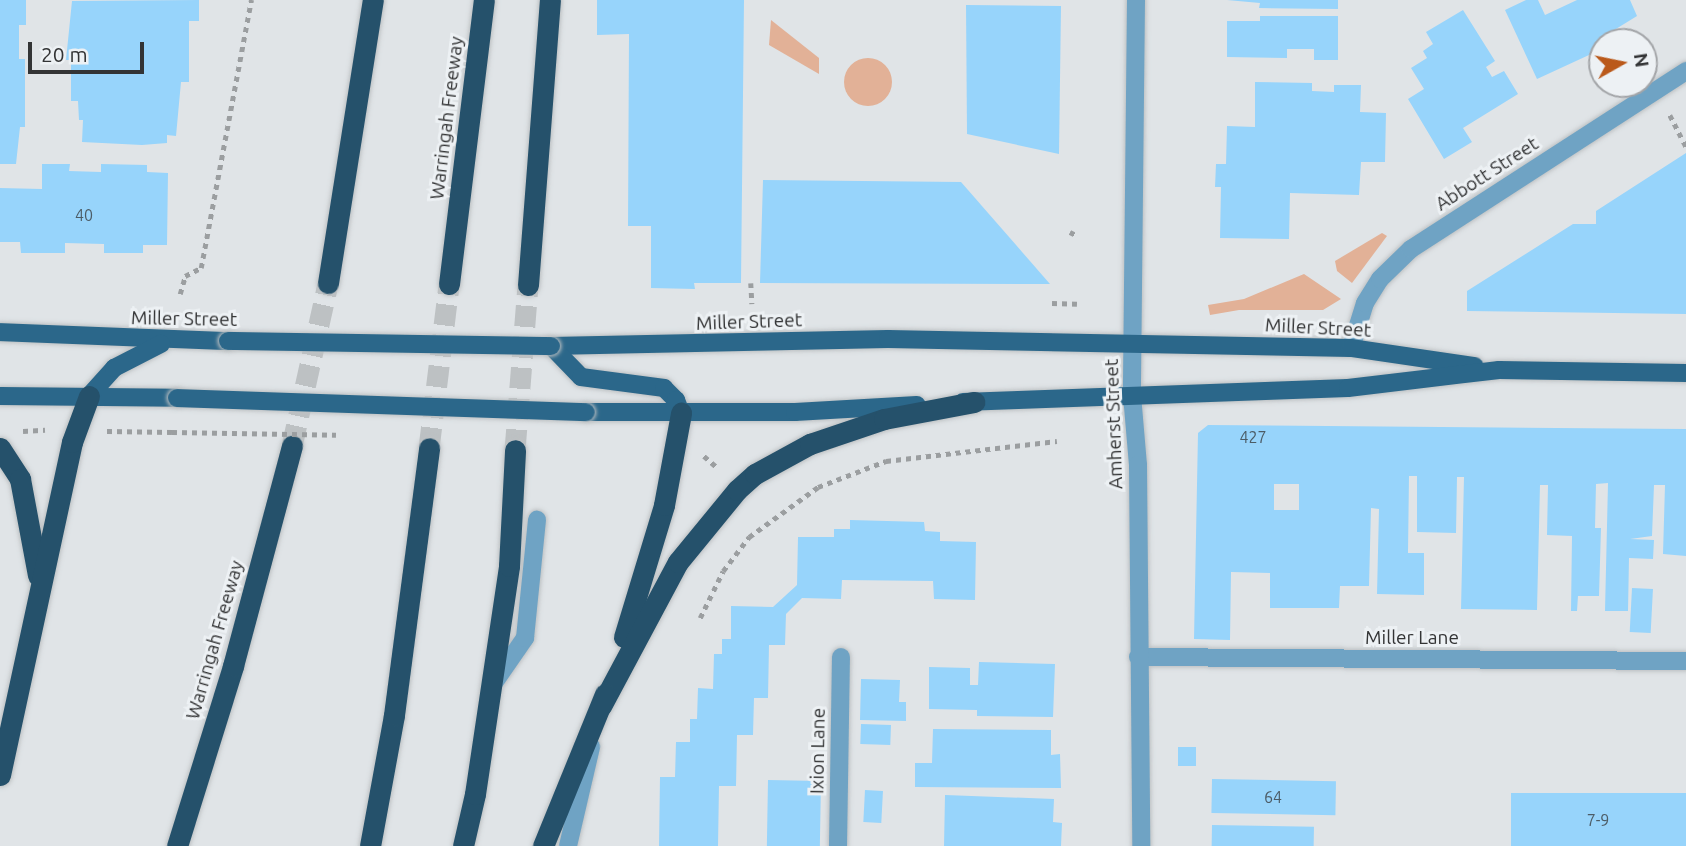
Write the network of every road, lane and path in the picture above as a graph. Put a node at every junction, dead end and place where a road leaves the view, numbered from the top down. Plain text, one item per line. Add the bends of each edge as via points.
1 (251, 0) edge
2 (373, 0) edge
3 (484, 0) edge
4 (550, 0) edge
5 (1136, 0) edge
6 (1686, 71) edge
7 (1658, 88) edge
8 (1658, 91) edge
9 (1643, 98) edge
10 (1686, 147) edge
11 (1070, 232) dead end
12 (1078, 236) dead end
13 (328, 283) tunnel mouth
14 (751, 283) dead end
15 (449, 284) tunnel mouth
16 (528, 285) tunnel mouth
17 (180, 294) dead end
18 (1052, 303) dead end
19 (752, 304) dead end
20 (1077, 304) dead end
21 (0, 332) edge
22 (179, 341) junction
23 (1132, 344) junction
24 (551, 346) junction
25 (1351, 348) junction
26 (1499, 370) junction
27 (1686, 373) edge
28 (1132, 395) junction
29 (0, 396) edge
30 (89, 396) junction
31 (974, 402) junction
32 (681, 412) junction
33 (26, 429) dead end
34 (51, 430) dead end
35 (105, 431) dead end
36 (172, 432) dead end
37 (1057, 441) dead end
38 (292, 446) tunnel mouth
39 (0, 448) edge
40 (429, 448) tunnel mouth
41 (515, 450) tunnel mouth
42 (696, 453) dead end
43 (724, 474) dead end
44 (537, 520) dead end
45 (40, 587) junction
46 (700, 618) dead end
47 (841, 657) dead end
48 (1138, 657) junction
49 (1686, 661) edge
50 (491, 687) junction
51 (601, 706) junction
52 (0, 775) edge
53 (177, 846) edge
54 (370, 846) edge
55 (463, 846) edge
56 (543, 846) edge
57 (568, 846) edge
58 (838, 846) edge
59 (1141, 846) edge

1 - 17 path via 201,268 184,276
2 - 13 highway
3 - 15 highway, Warringah Freeway
4 - 16 highway
5 - 23 street, Amherst Street
6 - 7 street, Abbott Street
8 - 10 path
9 - 25 street, Abbott Street via 1411,249 1380,279 1365,303
11 - 12 path
14 - 19 path
18 - 20 path
21 - 22 main road, Miller Street
22 - 24 main road, Miller Street, bridge
22 - 30 main road via 128,357
23 - 24 main road, Miller Street via 888,339
23 - 25 main road, Miller Street
23 - 28 street, Amherst Street
24 - 32 main road via 585,377 656,385 670,392
25 - 26 main road, Miller Street
26 - 27 main road, Miller Street
26 - 28 main road, Miller Street via 1348,388
28 - 31 main road, Miller Street
28 - 48 street, Amherst Street via 1137,437
29 - 30 main road, Miller Street
30 - 32 main road, Miller Street, bridge
30 - 45 highway via 72,442
31 - 32 main road, Miller Street via 795,412
31 - 51 highway via 884,419 835,435 755,474 678,562
32 - 51 highway via 661,517
33 - 34 path
35 - 36 path
37 - 46 path via 886,461 818,486 749,537 723,571
38 - 53 highway, Warringah Freeway via 233,666
39 - 45 highway via 15,468 24,493
40 - 54 highway via 394,715
41 - 50 highway via 509,566
42 - 43 path via 711,459
44 - 50 street via 525,638
45 - 52 highway
47 - 58 street, Ixion Lane
48 - 49 street, Miller Lane
48 - 59 street, Amherst Street
50 - 55 highway
51 - 56 highway
51 - 57 street

